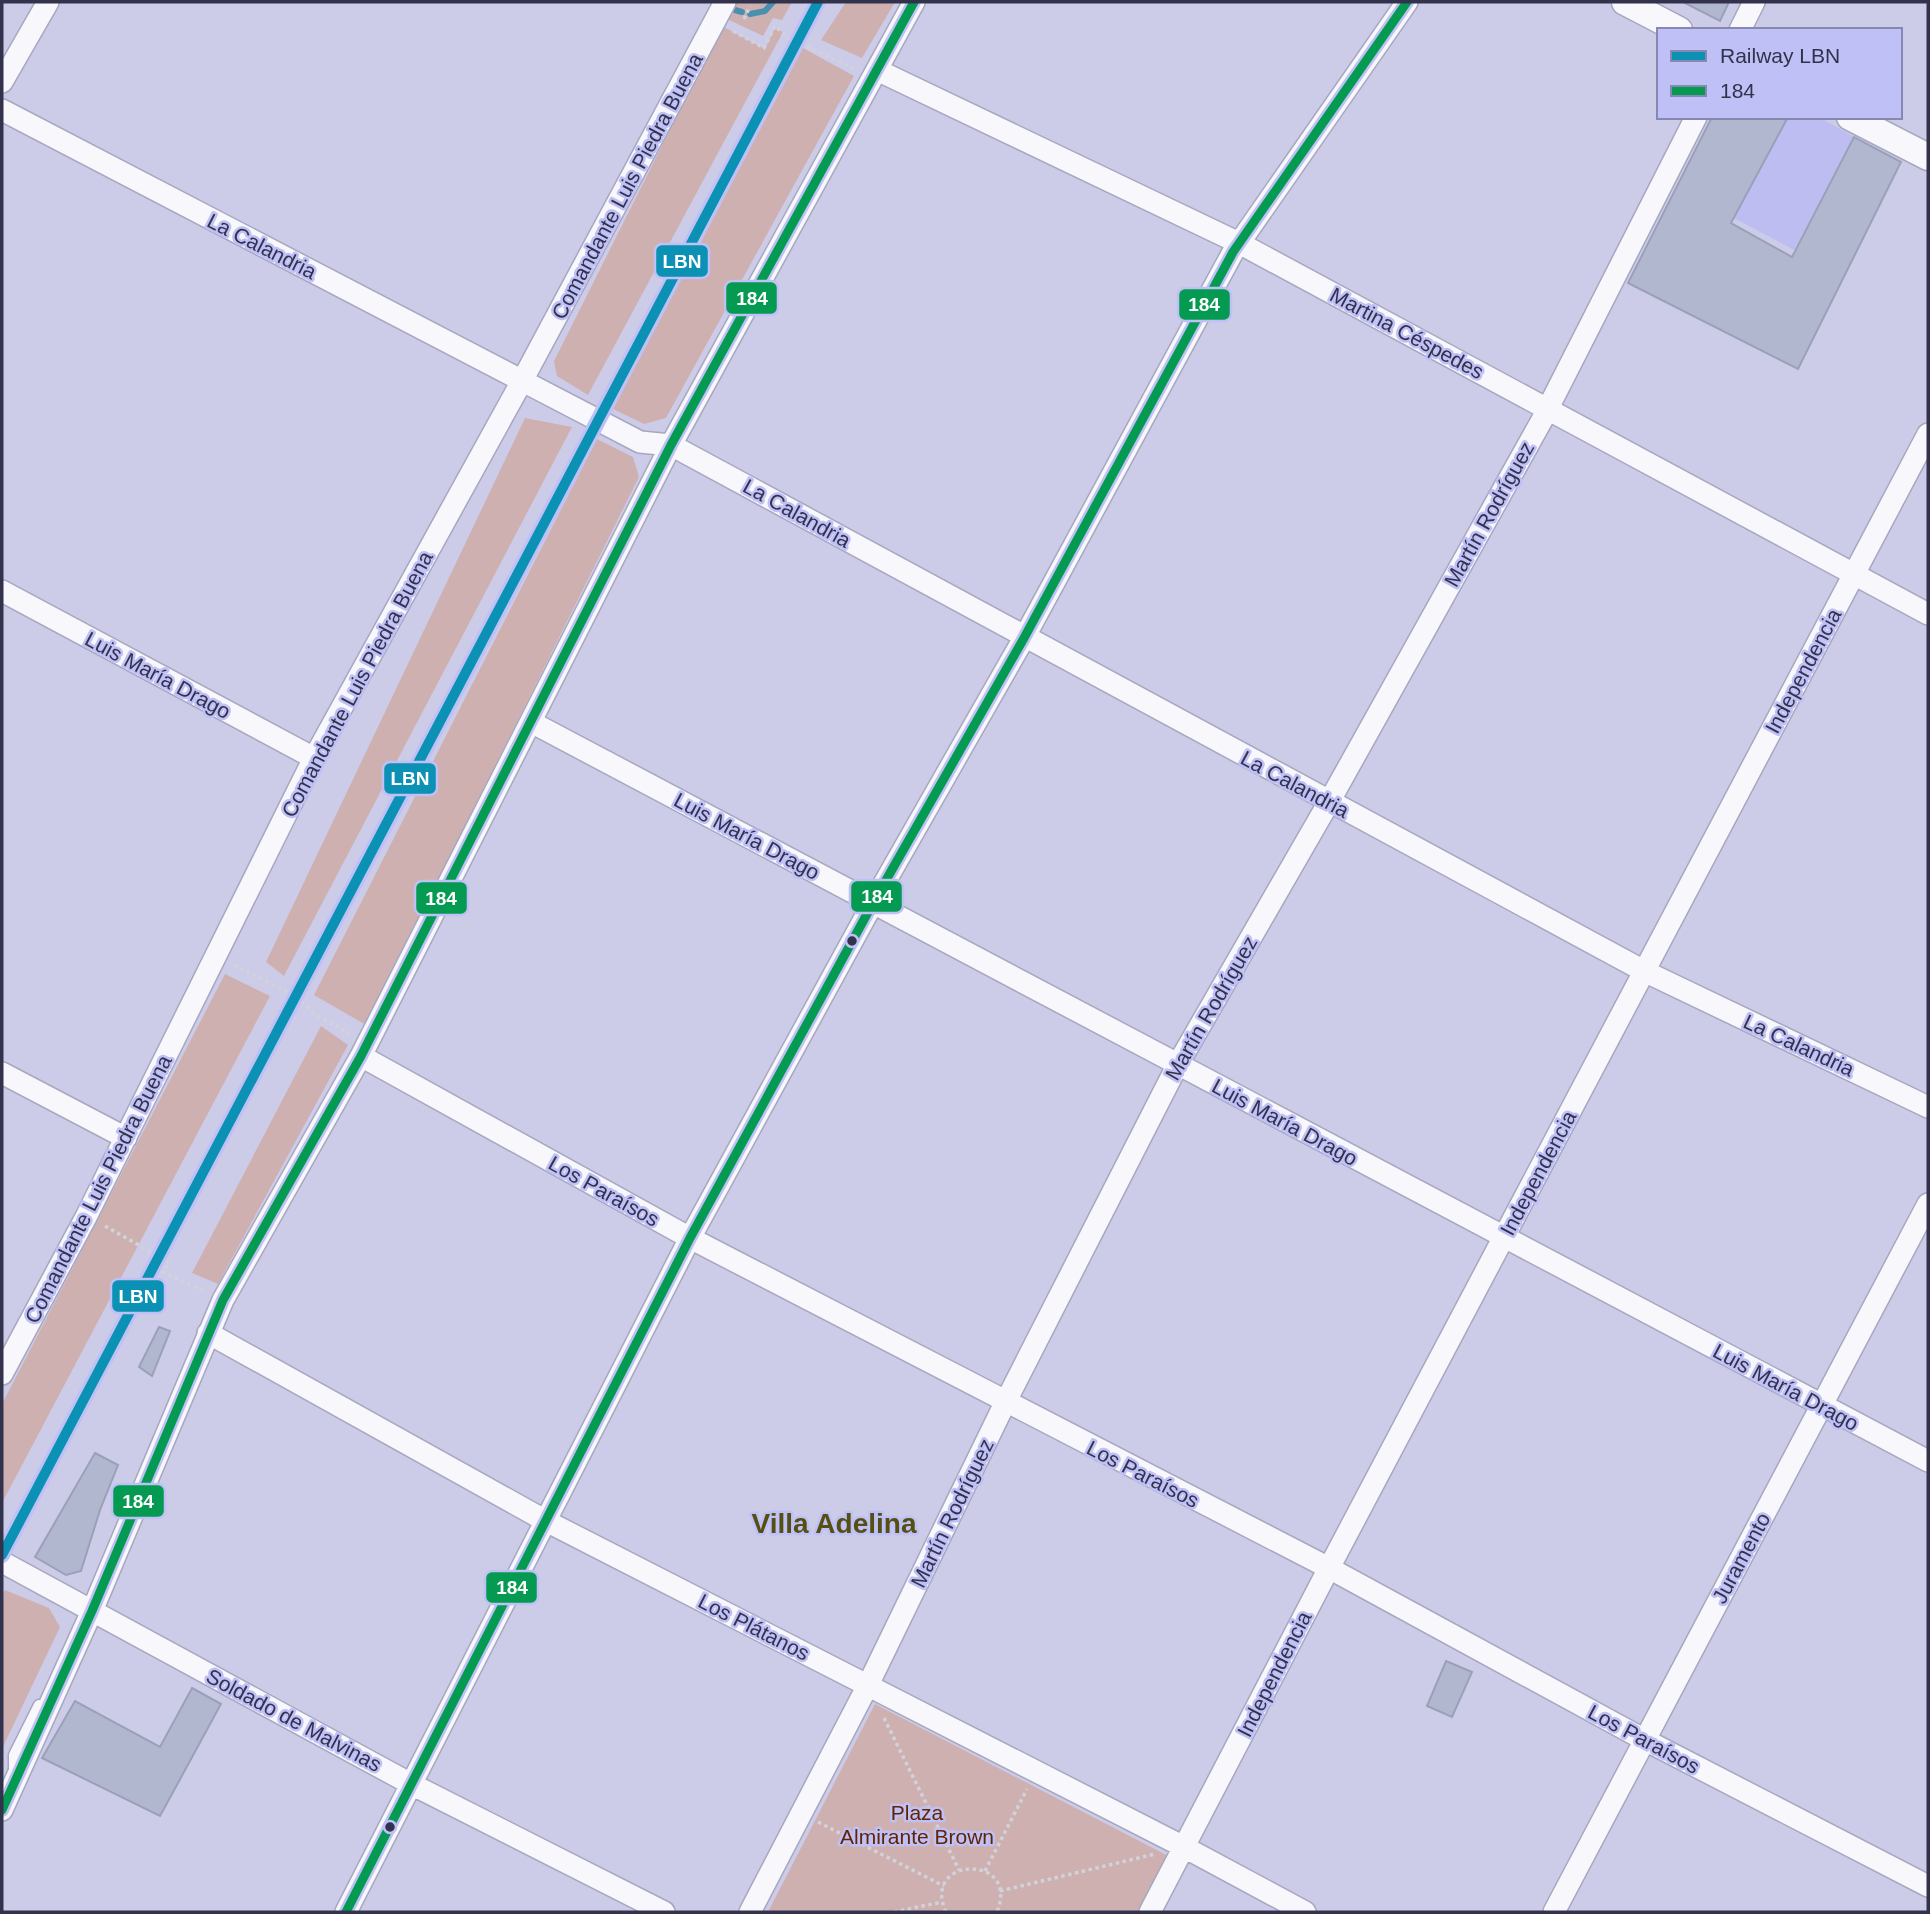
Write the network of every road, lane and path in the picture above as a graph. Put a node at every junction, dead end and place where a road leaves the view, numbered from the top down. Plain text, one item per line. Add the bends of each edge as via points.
1 (48, 2) edge
2 (914, 2) edge
3 (1407, 2) edge
4 (1625, 2) edge
5 (1754, 2) edge
6 (750, 6) dead end
7 (719, 8) edge
8 (744, 19) dead end
9 (1675, 28) edge
10 (1741, 28) edge
11 (877, 70) junction
12 (2, 82) edge
13 (2, 110) edge
14 (1695, 119) edge
15 (1854, 119) edge
16 (1928, 157) edge
17 (1239, 243) junction
18 (522, 381) junction
19 (1548, 408) junction
20 (1928, 434) edge
21 (671, 445) junction
22 (1854, 575) junction
23 (2, 591) edge
24 (1928, 614) edge
25 (1024, 638) junction
26 (531, 722) junction
27 (314, 758) junction
28 (1329, 802) junction
29 (873, 903) junction
30 (216, 956) junction
31 (1644, 971) junction
32 (364, 1050) junction
33 (1178, 1064) junction
34 (2, 1073) edge
35 (1928, 1107) edge
36 (126, 1138) junction
37 (1928, 1204) edge
38 (86, 1217) junction
39 (690, 1238) junction
40 (1503, 1238) junction
41 (223, 1300) junction
42 (208, 1333) junction
43 (2, 1374) edge
44 (1005, 1403) junction
45 (1821, 1406) junction
46 (1928, 1461) edge
47 (546, 1521) junction
48 (2, 1562) edge
49 (1329, 1568) junction
50 (68, 1597) junction
51 (92, 1611) junction
52 (868, 1685) junction
53 (1645, 1740) junction
54 (1036, 1772) junction
55 (16, 1782) junction
56 (411, 1784) junction
57 (2, 1810) edge
58 (801, 1814) junction
59 (1184, 1847) junction
60 (958, 1870) junction
61 (985, 1871) junction
62 (944, 1886) junction
63 (1928, 1886) edge
64 (1000, 1891) junction
65 (942, 1902) junction
66 (346, 1912) edge
67 (664, 1912) edge
68 (750, 1912) edge
69 (894, 1912) edge
70 (946, 1912) edge
71 (997, 1912) edge
72 (1150, 1912) edge
73 (1305, 1912) edge
74 (1554, 1912) edge

1 - 12 street
2 - 11 street
3 - 17 street
4 - 9 street
5 - 10 street
6 - 8 path
7 - 11 path via 764,48 775,26 787,37 862,72
7 - 18 street, Comandante Luis Piedra Buena
11 - 17 street, Martina Céspedes
11 - 21 street
13 - 18 street, La Calandria
14 - 19 street, Martín Rodríguez
15 - 16 street
17 - 19 street, Martina Céspedes
17 - 25 street
18 - 21 street, La Calandria via 640,442
18 - 27 street, Comandante Luis Piedra Buena
19 - 22 street, Martina Céspedes
19 - 28 street, Martín Rodríguez
20 - 22 street, Independencia
21 - 25 street, La Calandria
21 - 26 street
22 - 24 street, Martina Céspedes
22 - 31 street, Independencia
23 - 27 street, Luis María Drago
25 - 28 street, La Calandria
25 - 29 street
26 - 29 street, Luis María Drago
26 - 32 street
27 - 30 street, Comandante Luis Piedra Buena
28 - 31 street, La Calandria
28 - 33 street, Martín Rodríguez
29 - 33 street, Luis María Drago
29 - 39 street
30 - 32 path via 295,996
30 - 36 street, Comandante Luis Piedra Buena
31 - 35 street, La Calandria
31 - 40 street, Independencia
32 - 39 street, Los Paraísos
32 - 41 street
33 - 40 street, Luis María Drago
33 - 44 street, Martín Rodríguez
34 - 36 street
36 - 38 street, Comandante Luis Piedra Buena
37 - 45 street, Juramento
38 - 41 path via 169,1262 163,1272
38 - 43 street, Comandante Luis Piedra Buena
39 - 44 street, Los Paraísos
39 - 47 street
40 - 45 street, Luis María Drago
40 - 49 street, Independencia
41 - 42 street
42 - 47 street, Los Plátanos
42 - 51 street
44 - 49 street, Los Paraísos
44 - 52 street, Martín Rodríguez
45 - 46 street, Luis María Drago
45 - 53 street, Juramento
47 - 52 street, Los Plátanos
47 - 56 street
48 - 50 street, Soldado de Malvinas
49 - 53 street, Los Paraísos
49 - 59 street, Independencia
50 - 51 street, Soldado de Malvinas
50 - 55 lane via 78,1606 79,1628 14,1755
51 - 55 street
51 - 56 street, Soldado de Malvinas
52 - 54 street, Los Plátanos
52 - 58 street, Martín Rodríguez
52 - 60 path
53 - 63 street, Los Paraísos
53 - 74 street, Juramento
54 - 59 street, Los Plátanos
54 - 61 path
55 - 57 street
56 - 66 street
56 - 67 street, Soldado de Malvinas
58 - 62 path
58 - 68 street, Martín Rodríguez
59 - 64 path
59 - 72 street, Independencia
59 - 73 street, Los Plátanos
60 - 61 path
60 - 62 path
61 - 64 path
62 - 65 path
64 - 71 path
65 - 69 path
65 - 70 path

